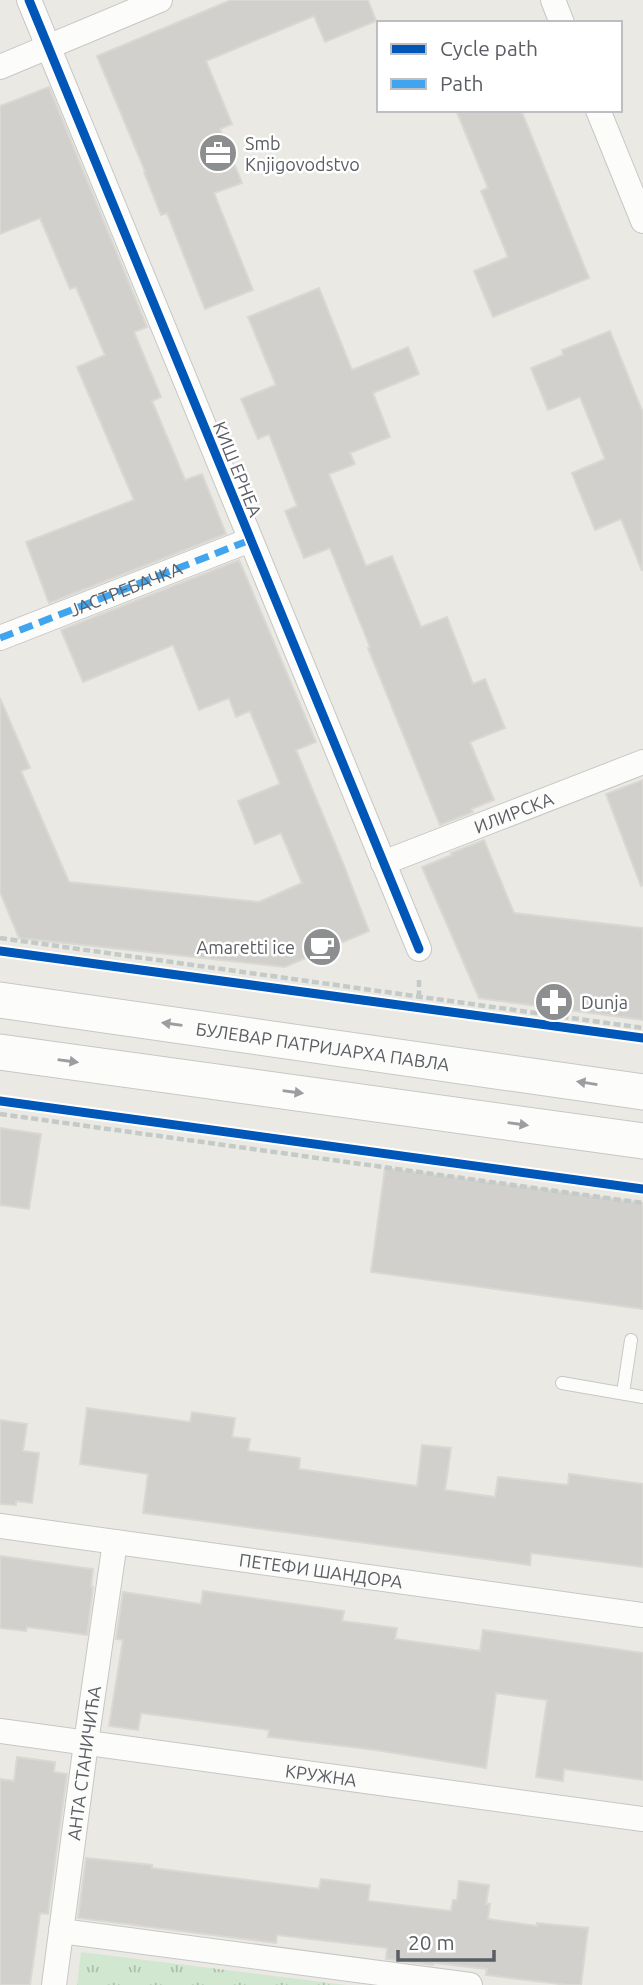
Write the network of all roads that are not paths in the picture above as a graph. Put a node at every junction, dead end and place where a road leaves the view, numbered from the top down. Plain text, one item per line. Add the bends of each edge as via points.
1 (29, 0) edge
2 (160, 0) edge
3 (553, 0) edge
4 (561, 21) edge
5 (48, 47) junction
6 (0, 67) edge
7 (599, 112) edge
8 (643, 221) edge
9 (250, 540) junction
10 (0, 638) edge
11 (643, 762) edge
12 (383, 863) junction
13 (419, 949) dead end
14 (0, 1000) edge
15 (0, 1052) edge
16 (643, 1092) edge
17 (643, 1141) edge
18 (631, 1340) dead end
19 (562, 1383) dead end
20 (623, 1394) junction
21 (643, 1397) edge
22 (0, 1526) edge
23 (115, 1542) junction
24 (643, 1615) edge
25 (0, 1731) edge
26 (86, 1743) junction
27 (643, 1819) edge
28 (61, 1931) junction
29 (54, 1985) edge
30 (470, 1985) edge

1 - 5 street, КИШ ЕРНЕА
2 - 5 street
3 - 4 street
5 - 6 street
5 - 9 street, КИШ ЕРНЕА
7 - 8 street
9 - 10 street, ЈАСТРЕБАЧКА
9 - 12 street, КИШ ЕРНЕА
11 - 12 street, ИЛИРСКА
12 - 13 street, КИШ ЕРНЕА
16 -> 14 main road, БУЛЕВАР ПАТРИЈАРХА ПАВЛА
15 -> 17 main road
18 - 20 lane
19 - 20 lane
20 - 21 lane
22 - 23 street, ПЕТЕФИ ШАНДОРА
23 - 24 street, ПЕТЕФИ ШАНДОРА
23 - 26 street, АНТА СТАНИЧИЋА
25 - 26 street, КРУЖНА
26 - 27 street, КРУЖНА
26 - 28 street, АНТА СТАНИЧИЋА
28 - 29 street, АНТА СТАНИЧИЋА
28 - 30 street

